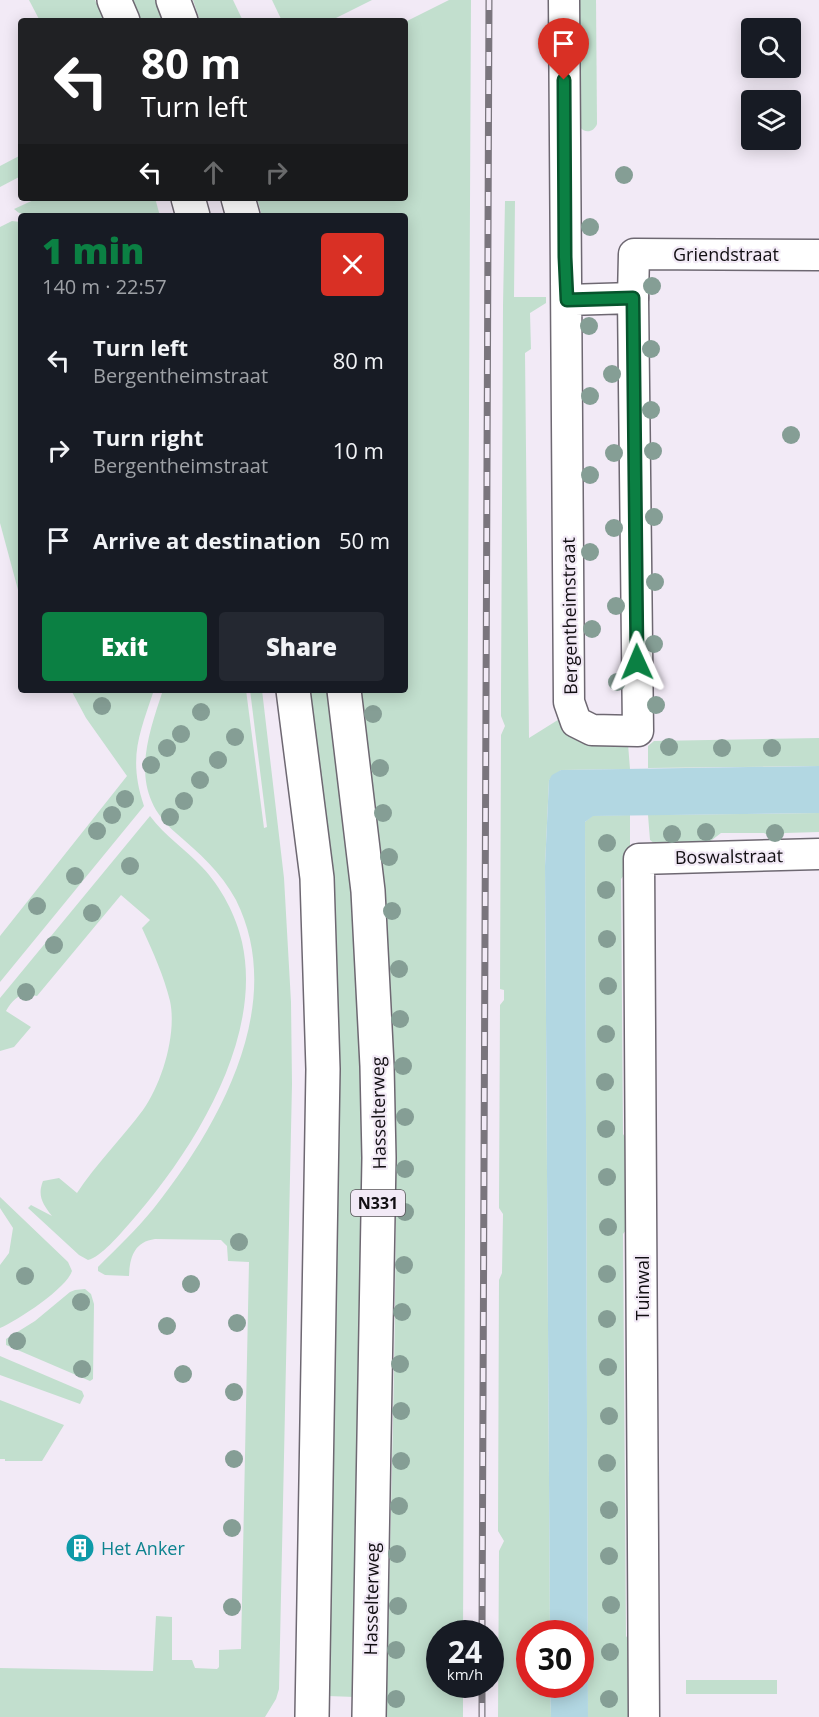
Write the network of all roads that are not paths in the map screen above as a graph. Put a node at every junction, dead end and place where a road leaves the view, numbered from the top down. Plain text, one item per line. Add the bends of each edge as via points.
1 (114, 0) edge
2 (173, 0) edge
3 (564, 0) edge
4 (122, 18) edge
5 (180, 18) edge
6 (634, 254) joint
7 (819, 255) edge
8 (633, 298) junction
9 (567, 300) junction
10 (293, 693) edge
11 (344, 693) edge
12 (819, 854) edge
13 (639, 859) joint
14 (312, 1717) edge
15 (369, 1717) edge
16 (644, 1717) edge

1 - 4 main road
2 - 5 main road
3 - 9 street, Bergentheimstraat
6 - 7 street, Griendstraat
6 - 8 street, Bergentheimstraat
8 - 9 street
8 - 9 street, Bergentheimstraat via 638,731 592,730 576,722 569,702
10 - 14 main road via 316,878 324,1069
11 - 15 main road, Hasselterweg / N331 via 368,891 378,1077
12 - 13 street, Boswalstraat
13 - 16 street, Tuinwal

